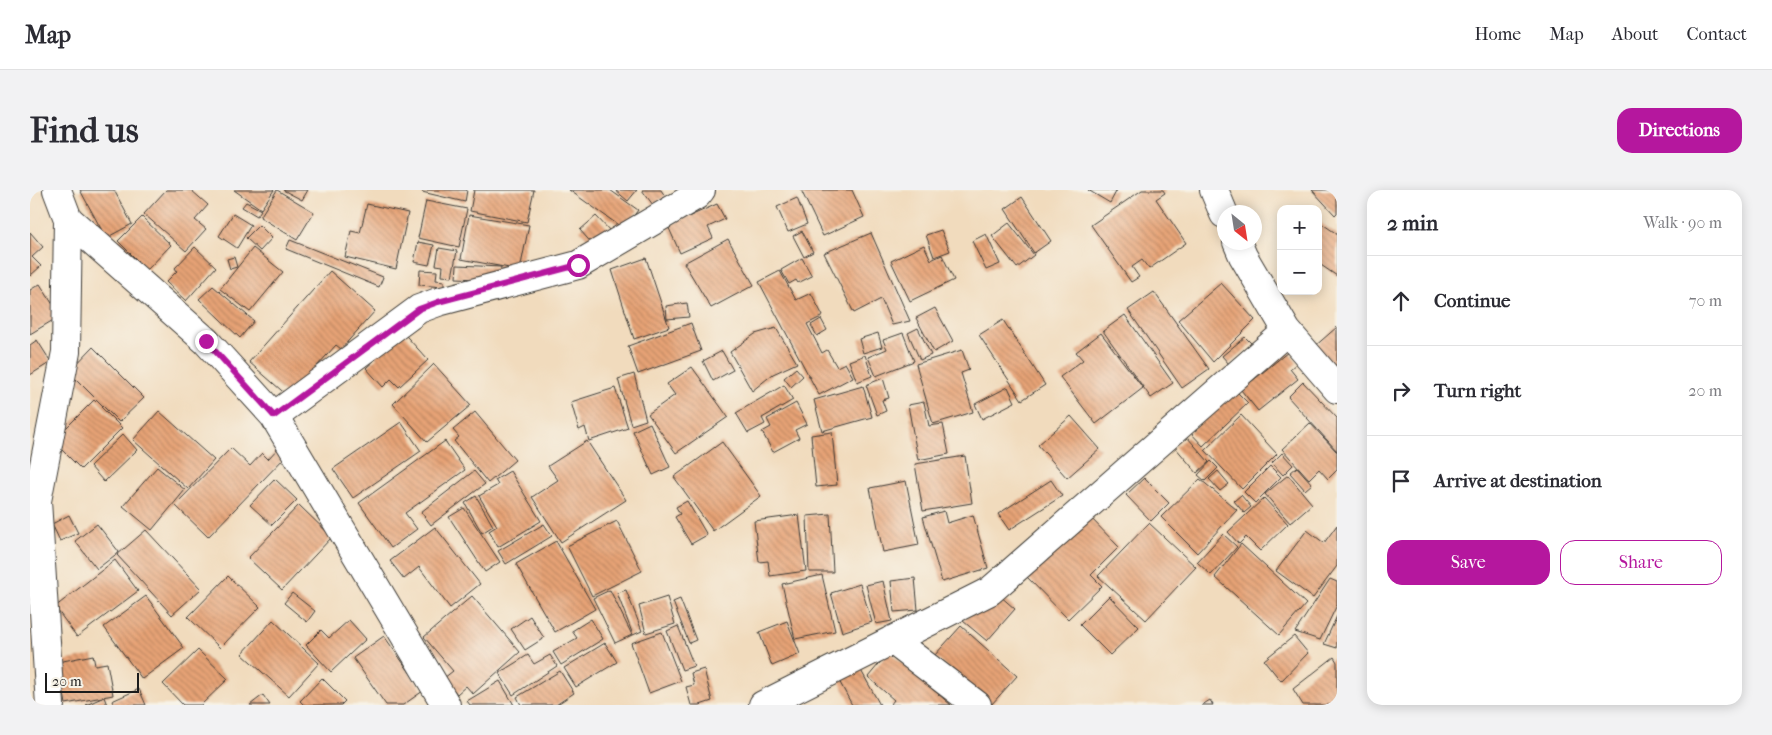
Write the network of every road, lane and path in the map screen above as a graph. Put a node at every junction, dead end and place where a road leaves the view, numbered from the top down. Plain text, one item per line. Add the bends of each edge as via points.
1 (57, 190) edge
2 (701, 190) edge
3 (1214, 190) edge
4 (1220, 205) edge
5 (68, 219) junction
6 (1240, 250) edge
7 (1287, 331) junction
8 (1337, 389) edge
9 (274, 416) junction
10 (892, 640) junction
11 (50, 705) edge
12 (446, 705) edge
13 (763, 705) edge
14 (977, 705) edge

1 - 5 street
2 - 9 street via 578,265 419,309
3 - 4 street
5 - 9 street via 206,341
5 - 11 street via 66,352 37,501
6 - 7 street
7 - 8 street
7 - 10 street via 990,591
9 - 12 street
10 - 13 street
10 - 14 street

